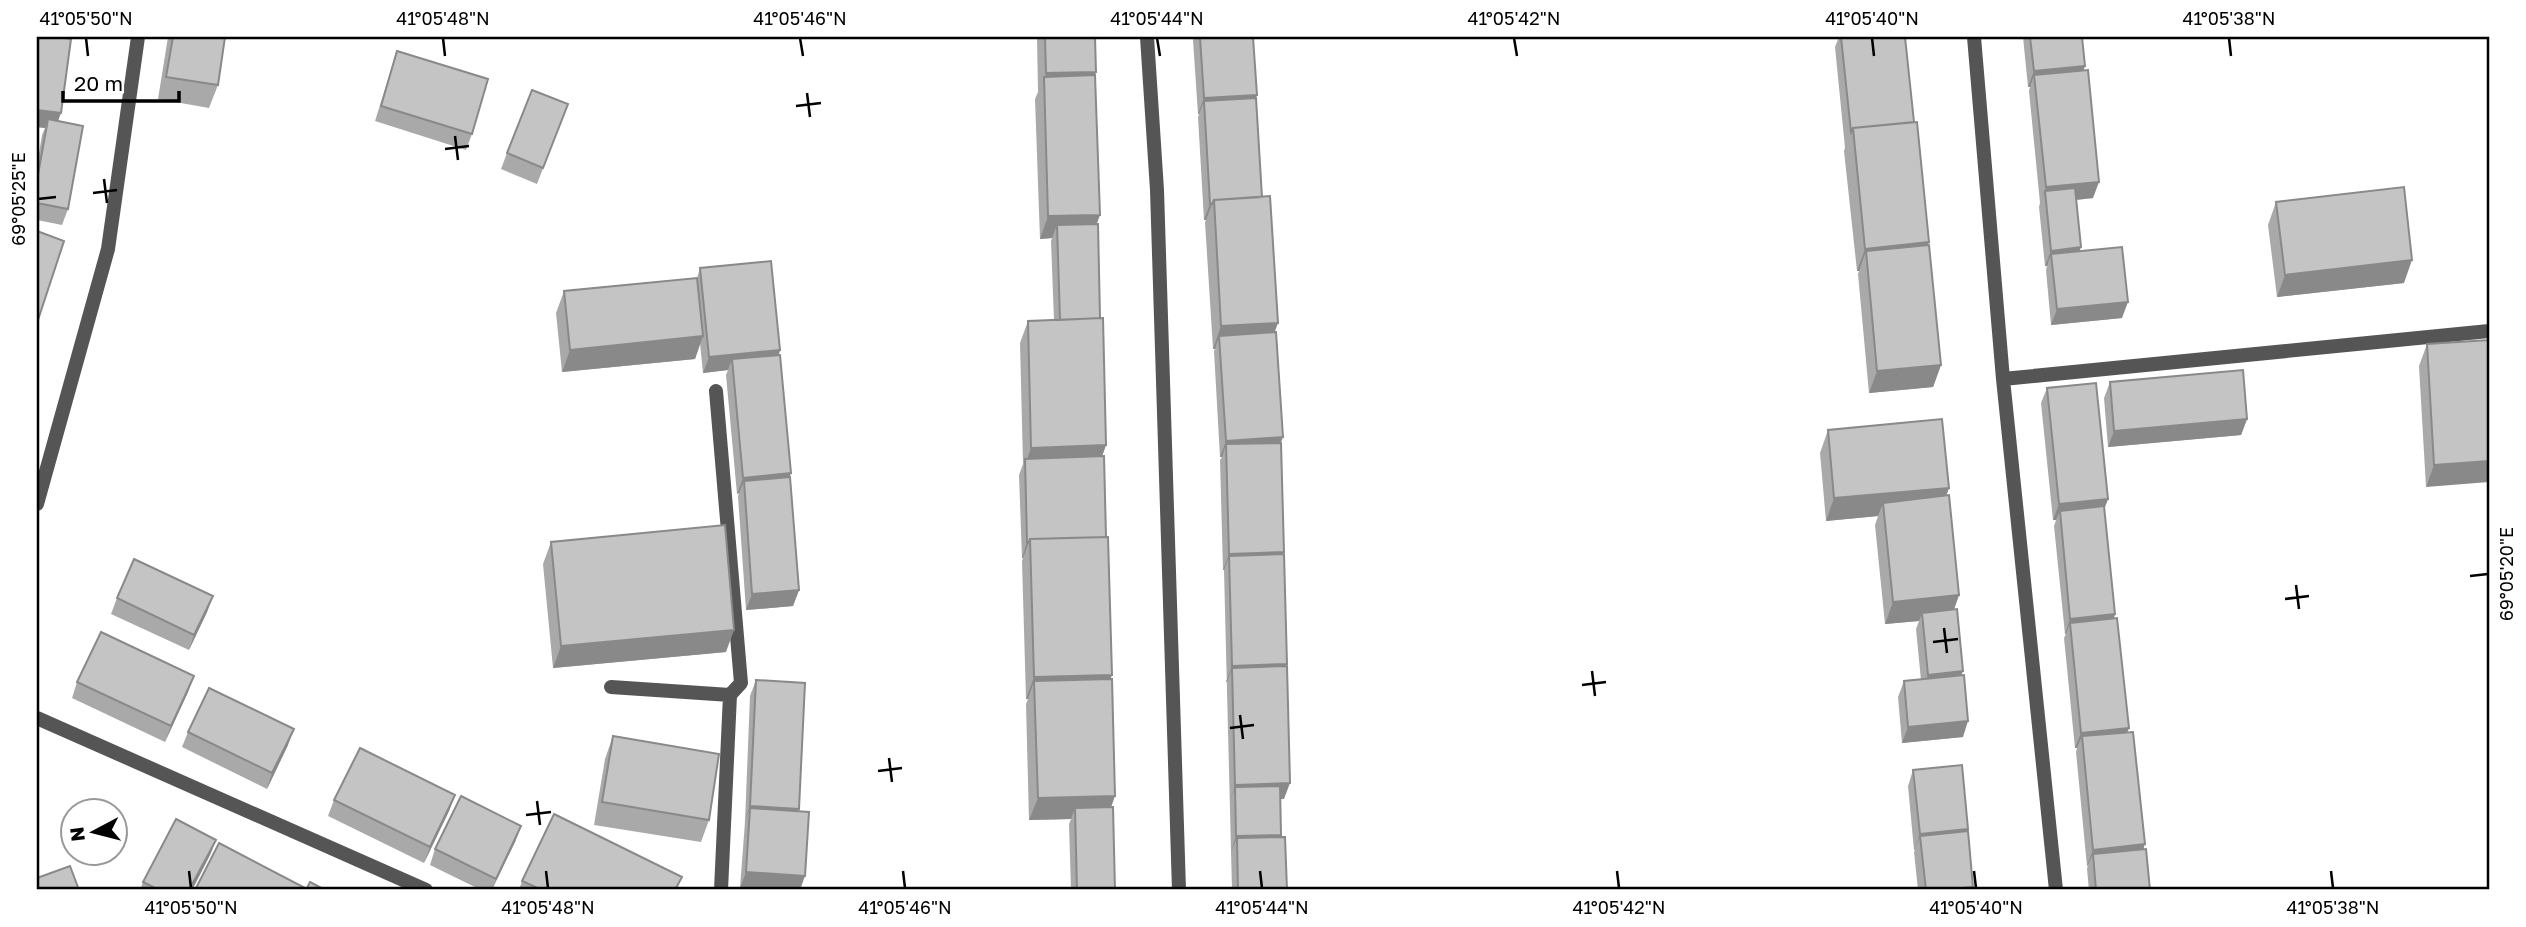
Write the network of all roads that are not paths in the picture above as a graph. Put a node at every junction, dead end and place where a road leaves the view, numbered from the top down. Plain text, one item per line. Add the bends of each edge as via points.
1 (138, 37) edge
2 (1147, 37) edge
3 (1974, 37) edge
4 (2489, 331) edge
5 (2003, 379) junction
6 (716, 391) dead end
7 (38, 486) edge
8 (37, 504) edge
9 (611, 687) dead end
10 (730, 695) junction
11 (37, 718) edge
12 (426, 890) edge
13 (721, 890) edge
14 (1179, 890) edge
15 (2056, 890) edge

1 - 7 street via 108,249
2 - 14 street via 1158,218
3 - 5 street
4 - 5 street
5 - 15 street
6 - 10 street via 741,683
7 - 8 street
9 - 10 street
10 - 13 street
11 - 12 street

